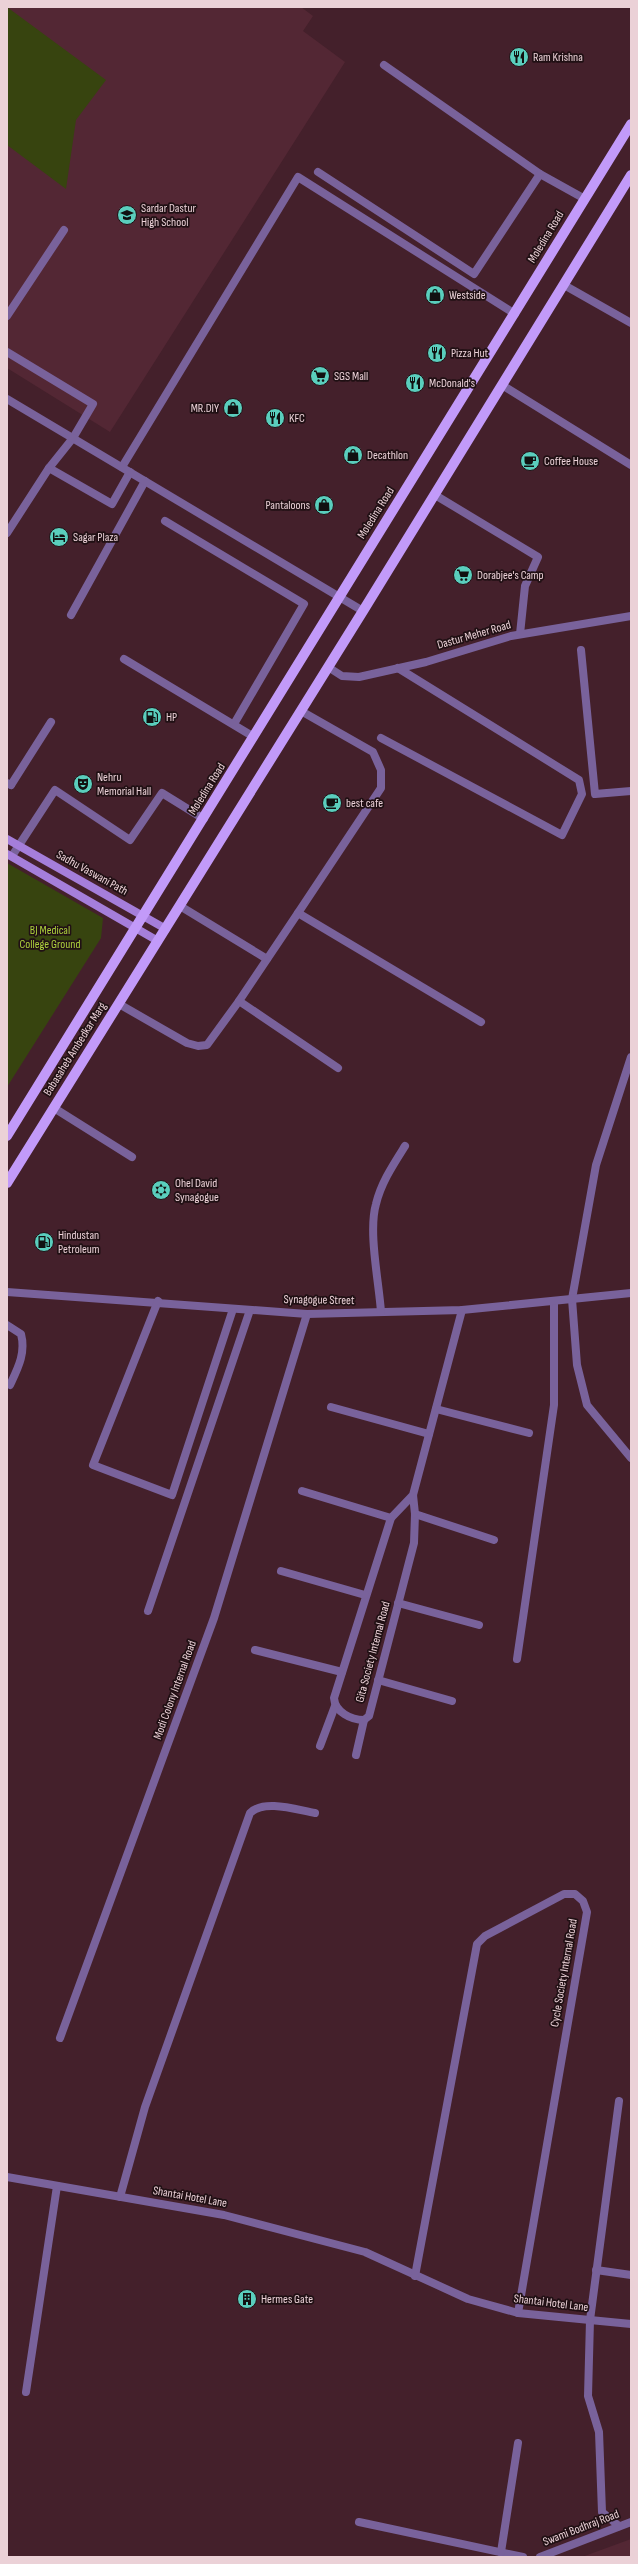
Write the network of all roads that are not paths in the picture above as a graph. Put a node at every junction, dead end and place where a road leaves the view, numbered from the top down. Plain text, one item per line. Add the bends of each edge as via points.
1 (384, 65) dead end
2 (631, 124) edge
3 (318, 172) dead end
4 (540, 174) junction
5 (631, 175) edge
6 (585, 199) junction
7 (64, 230) dead end
8 (564, 285) junction
9 (514, 314) junction
10 (7, 316) edge
11 (631, 323) edge
12 (7, 352) edge
13 (502, 385) junction
14 (7, 399) edge
15 (73, 438) junction
16 (631, 466) edge
17 (122, 467) junction
18 (50, 468) junction
19 (130, 472) junction
20 (145, 481) junction
21 (435, 494) junction
22 (165, 521) dead end
23 (7, 533) edge
24 (340, 597) junction
25 (363, 611) junction
26 (71, 615) dead end
27 (631, 616) edge
28 (520, 634) junction
29 (581, 650) dead end
30 (124, 659) dead end
31 (328, 667) junction
32 (398, 668) junction
33 (301, 711) junction
34 (51, 722) dead end
35 (234, 724) junction
36 (254, 737) junction
37 (381, 738) dead end
38 (9, 784) edge
39 (631, 792) edge
40 (204, 819) junction
41 (7, 839) edge
42 (19, 846) junction
43 (9, 855) edge
44 (180, 906) junction
45 (298, 913) junction
46 (144, 916) junction
47 (136, 929) junction
48 (166, 929) junction
49 (158, 941) junction
50 (267, 959) junction
51 (239, 1001) junction
52 (119, 1004) junction
53 (481, 1022) dead end
54 (631, 1057) edge
55 (338, 1068) dead end
56 (54, 1108) junction
57 (7, 1136) edge
58 (405, 1146) dead end
59 (132, 1157) dead end
60 (7, 1183) edge
61 (7, 1292) edge
62 (631, 1293) edge
63 (572, 1299) junction
64 (158, 1301) junction
65 (554, 1301) junction
66 (234, 1309) junction
67 (250, 1310) junction
68 (462, 1310) junction
69 (381, 1312) junction
70 (307, 1314) junction
71 (7, 1325) edge
72 (10, 1386) dead end
73 (331, 1407) dead end
74 (436, 1409) junction
75 (529, 1433) dead end
76 (429, 1434) junction
77 (631, 1458) edge
78 (302, 1491) dead end
79 (413, 1495) junction
80 (415, 1514) junction
81 (391, 1518) junction
82 (494, 1540) dead end
83 (281, 1571) dead end
84 (365, 1595) junction
85 (398, 1603) junction
86 (148, 1611) dead end
87 (479, 1625) dead end
88 (255, 1650) dead end
89 (517, 1659) dead end
90 (342, 1672) junction
91 (378, 1680) junction
92 (452, 1701) dead end
93 (335, 1706) junction
94 (364, 1720) junction
95 (320, 1746) dead end
96 (356, 1755) dead end
97 (315, 1813) dead end
98 (60, 2038) dead end
99 (618, 2101) dead end
100 (7, 2177) edge
101 (57, 2186) junction
102 (120, 2197) junction
103 (596, 2270) junction
104 (631, 2275) edge
105 (415, 2276) junction
106 (518, 2313) junction
107 (590, 2320) junction
108 (631, 2324) edge
109 (26, 2392) dead end
110 (518, 2442) dead end
111 (359, 2522) dead end
112 (631, 2522) edge
113 (619, 2526) junction
114 (501, 2552) junction
115 (523, 2557) edge
116 (540, 2557) edge

1 - 4 street
2 - 6 main road, Moledina Road
3 - 4 street via 474,274
4 - 6 street
5 - 8 main road
6 - 9 main road, Moledina Road
7 - 10 street
8 - 11 street
8 - 13 main road
9 - 17 street via 298,177
9 - 24 main road, Moledina Road
12 - 15 street via 93,404
13 - 16 street
13 - 21 main road
14 - 15 street
15 - 17 street
15 - 18 street
17 - 19 street
18 - 19 street via 112,504
18 - 23 street
19 - 20 street
20 - 24 street
20 - 26 street
21 - 25 main road
21 - 28 street via 538,558 525,586
22 - 35 street via 304,604
24 - 25 street
24 - 36 main road, Moledina Road
25 - 31 main road
27 - 28 street, Dastur Meher Road
28 - 32 street, Dastur Meher Road
29 - 39 street via 595,794
30 - 35 street
31 - 32 street, Dastur Meher Road via 342,676 359,677
31 - 33 main road
32 - 37 street via 579,780 582,794 562,835
33 - 44 main road
33 - 45 street via 373,752 382,780 381,788
34 - 38 street
35 - 36 street
36 - 40 main road, Moledina Road
40 - 42 street via 162,794 130,840 55,790
40 - 46 main road, Moledina Road
41 - 42 main road, Sadhu Vaswani Path
42 - 43 street
42 - 46 main road, Sadhu Vaswani Path
43 - 47 main road
44 - 48 main road
44 - 50 street
45 - 50 street
45 - 53 street
46 - 47 main road, Babasaheb Ambedkar Marg
46 - 48 main road, Sadhu Vaswani Path
47 - 49 main road
47 - 57 main road, Babasaheb Ambedkar Marg
48 - 49 main road, Babasaheb Ambedkar Marg
49 - 52 main road, Babasaheb Ambedkar Marg
50 - 51 street
51 - 52 street via 207,1045 198,1046 187,1043
51 - 55 street
52 - 56 main road, Babasaheb Ambedkar Marg
54 - 63 street via 596,1165
56 - 59 street
56 - 60 main road, Babasaheb Ambedkar Marg
58 - 69 street via 382,1186 374,1217
61 - 64 street, Synagogue Street
62 - 63 street, Synagogue Street
63 - 65 street, Synagogue Street
63 - 77 street via 577,1365 587,1405
64 - 66 street, Synagogue Street
64 - 66 street via 93,1465 172,1495
65 - 68 street, Synagogue Street
65 - 89 street via 554,1405
66 - 67 street, Synagogue Street
67 - 70 street, Synagogue Street
67 - 86 street
68 - 69 street, Synagogue Street
68 - 74 street, Gita Society Internal Road
69 - 70 street, Synagogue Street
70 - 98 street, Modi Colony Internal Road via 214,1618
71 - 72 street via 21,1334 23,1343 22,1360
73 - 76 street
74 - 75 street
74 - 76 street, Gita Society Internal Road
76 - 79 street, Gita Society Internal Road
78 - 81 street
79 - 80 street, Gita Society Internal Road
79 - 81 street, Gita Society Internal Road
80 - 82 street
80 - 85 street, Gita Society Internal Road via 414,1543
81 - 84 street, Gita Society Internal Road
83 - 84 street
84 - 90 street, Gita Society Internal Road
85 - 87 street
85 - 91 street, Gita Society Internal Road
88 - 90 street
90 - 93 street, Gita Society Internal Road via 334,1698
91 - 92 street
91 - 94 street, Gita Society Internal Road via 369,1716
93 - 94 street, Gita Society Internal Road via 339,1711 358,1720
93 - 95 street
94 - 96 street
97 - 102 street via 267,1806 256,1807 250,1813 146,2107
99 - 103 street
100 - 101 street, Shantai Hotel Lane
101 - 102 street, Shantai Hotel Lane
101 - 109 street
102 - 105 street, Shantai Hotel Lane via 224,2215 366,2252
103 - 104 street
103 - 107 street
105 - 106 street, Shantai Hotel Lane via 468,2299
105 - 106 street, Cycle Society Internal Road via 477,1944 485,1936 564,1894 575,1894 583,1900 587,1912
106 - 107 street, Shantai Hotel Lane
107 - 108 street, Shantai Hotel Lane
107 - 113 street via 588,2396 599,2432 602,2512
110 - 114 street
111 - 114 street
112 - 113 street, Swami Bodhraj Road
113 - 116 street, Swami Bodhraj Road
114 - 115 street

